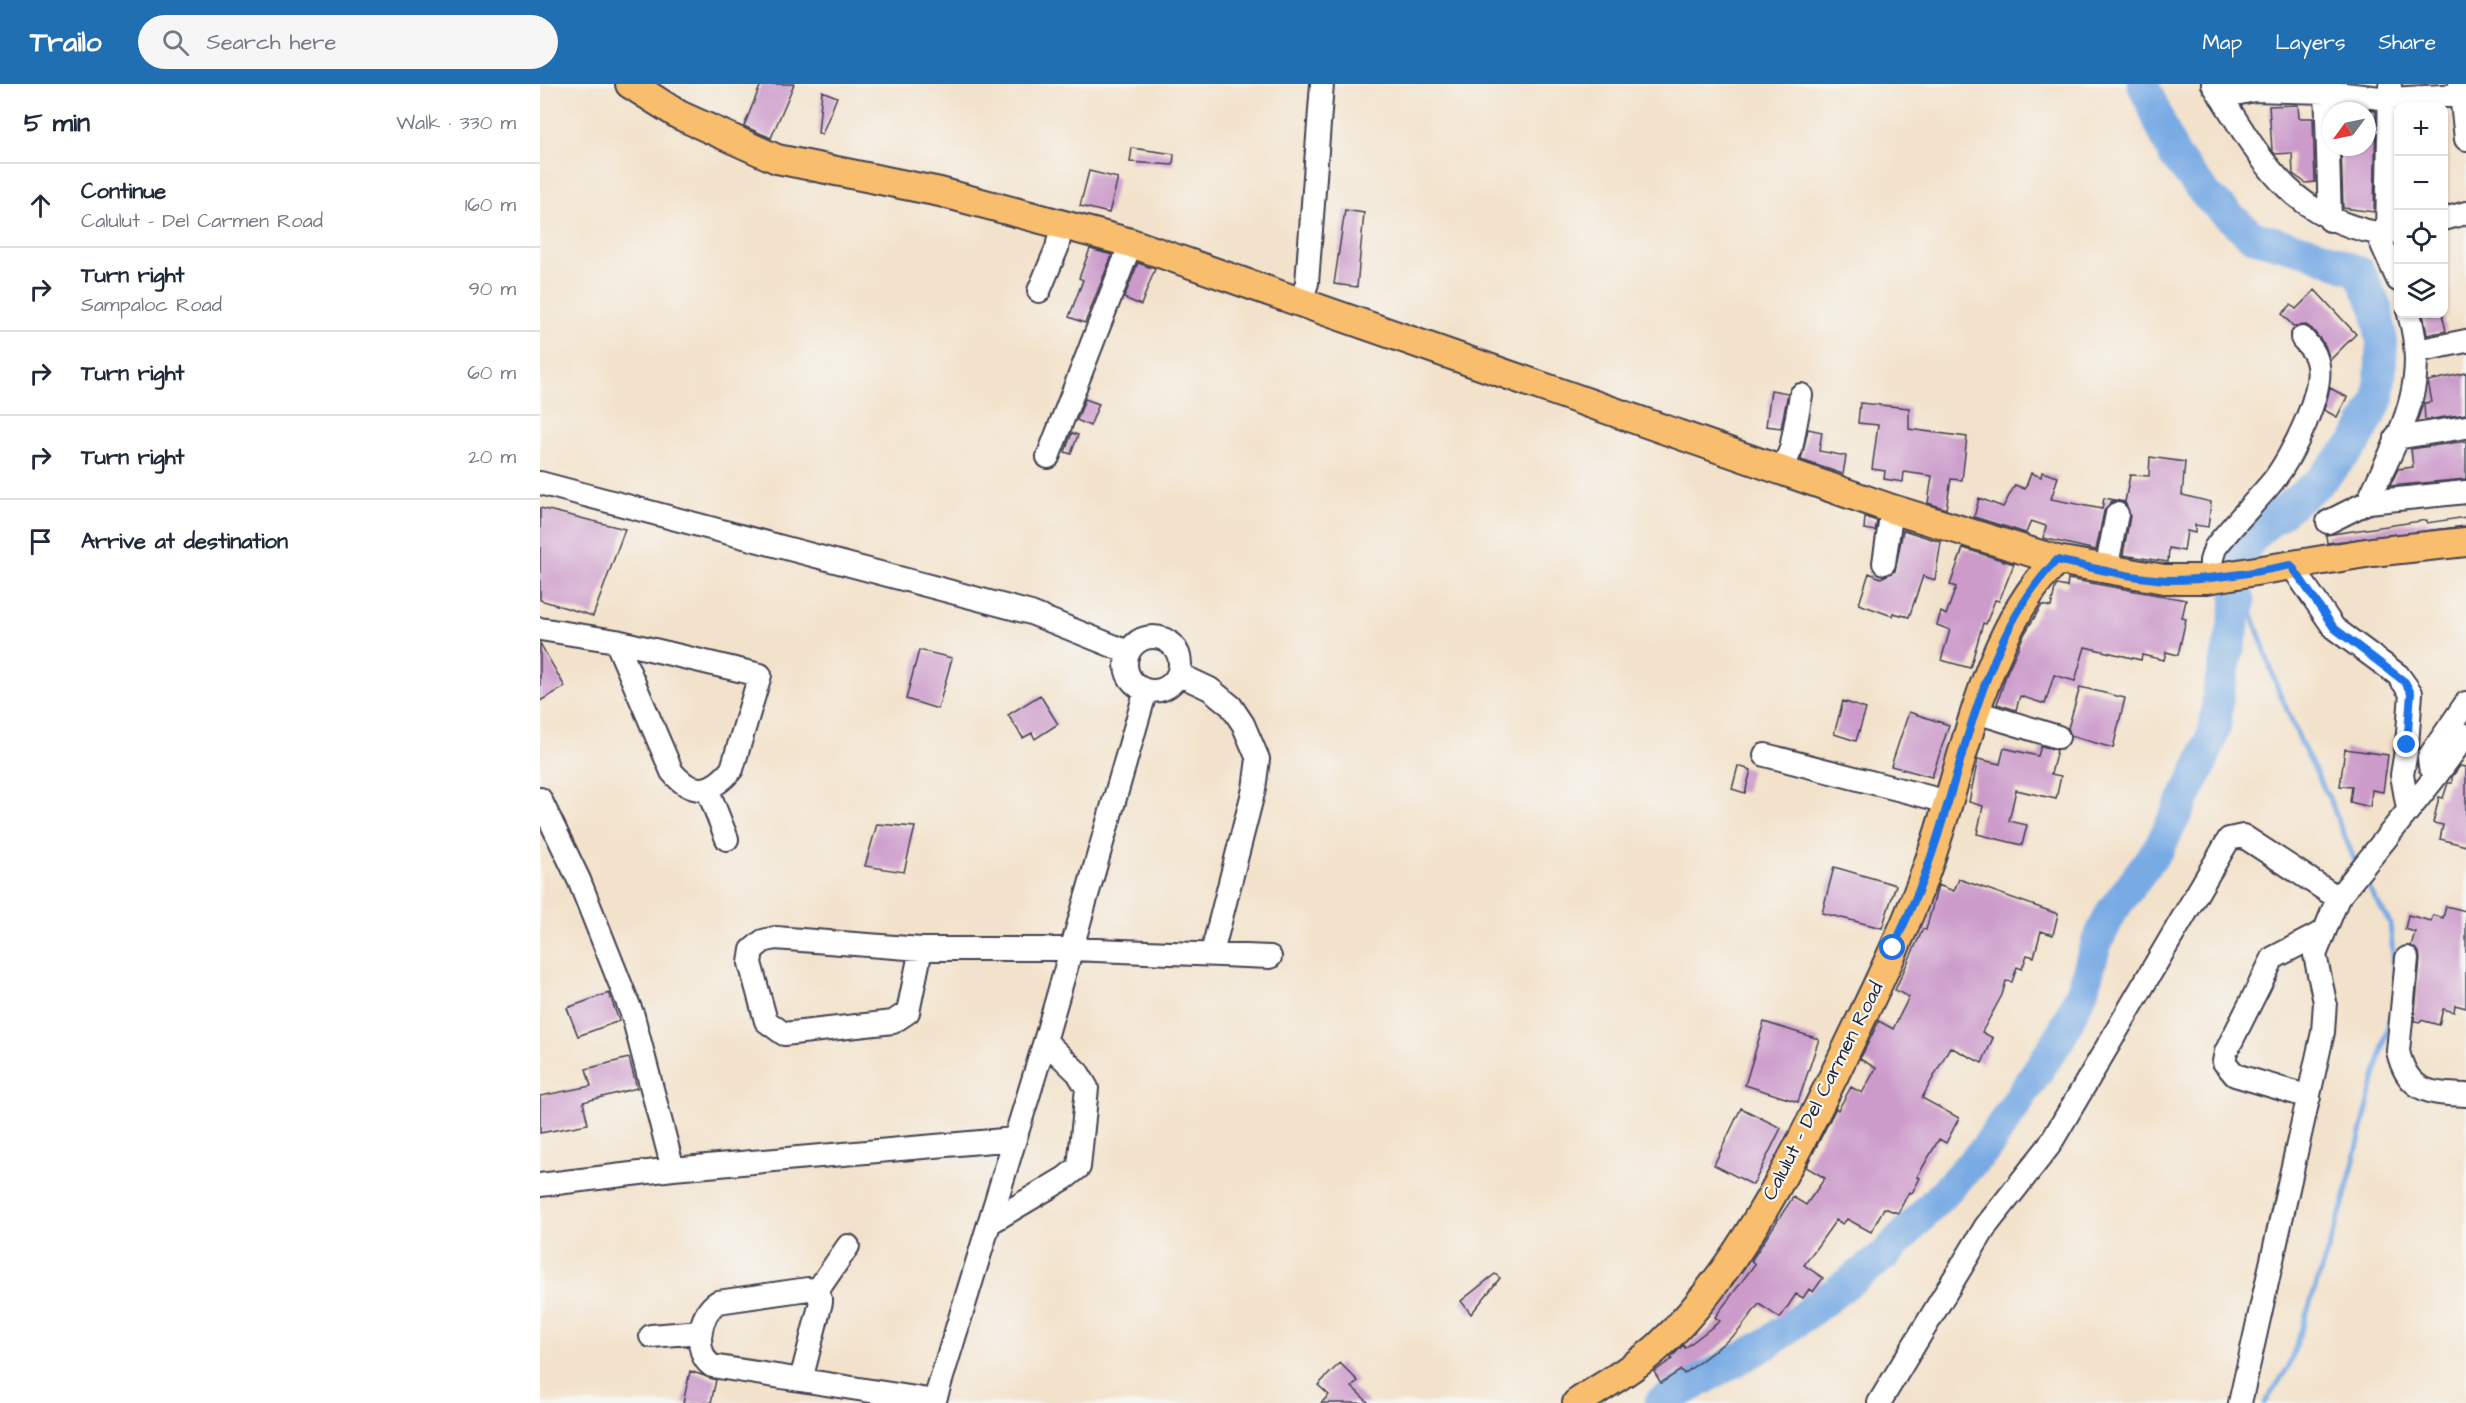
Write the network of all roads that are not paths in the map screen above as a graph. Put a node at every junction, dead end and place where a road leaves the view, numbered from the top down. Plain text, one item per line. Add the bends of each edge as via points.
1 (630, 84) edge
2 (1322, 84) edge
3 (2254, 87) edge
4 (2326, 88) edge
5 (2460, 89) edge
6 (2217, 91) edge
7 (2390, 92) edge
8 (2466, 139) edge
9 (2466, 213) edge
10 (2448, 218) edge
11 (2330, 220) junction
12 (1062, 224) junction
13 (2388, 233) edge
14 (1131, 243) junction
15 (2395, 264) edge
16 (1039, 291) dead end
17 (1301, 302) junction
18 (2410, 318) edge
19 (2302, 338) dead end
20 (2466, 341) edge
21 (2417, 351) junction
22 (1801, 395) dead end
23 (2466, 427) edge
24 (2396, 438) junction
25 (1048, 457) dead end
26 (1782, 470) junction
27 (540, 483) edge
28 (2466, 492) edge
29 (2368, 502) junction
30 (1892, 508) junction
31 (2117, 514) dead end
32 (2328, 522) dead end
33 (2466, 542) edge
34 (2057, 560) junction
35 (1884, 563) dead end
36 (2291, 565) junction
37 (2106, 570) junction
38 (2215, 578) junction
39 (540, 629) edge
40 (616, 641) junction
41 (1128, 652) junction
42 (1178, 674) junction
43 (1146, 690) junction
44 (2466, 703) edge
45 (1976, 712) junction
46 (2466, 735) edge
47 (2058, 737) dead end
48 (1765, 755) dead end
49 (2436, 776) junction
50 (707, 788) junction
51 (540, 799) edge
52 (1948, 802) junction
53 (2407, 811) junction
54 (727, 839) dead end
55 (2342, 894) junction
56 (2323, 932) junction
57 (921, 949) junction
58 (1072, 949) junction
59 (1212, 952) junction
60 (1270, 957) dead end
61 (2407, 958) dead end
62 (1045, 1041) junction
63 (2466, 1095) edge
64 (2309, 1097) junction
65 (1015, 1139) junction
66 (673, 1169) junction
67 (540, 1185) edge
68 (991, 1222) junction
69 (848, 1246) dead end
70 (817, 1292) junction
71 (701, 1332) junction
72 (651, 1335) dead end
73 (801, 1380) junction
74 (935, 1402) edge
75 (1577, 1403) edge
76 (1880, 1403) edge
77 (2240, 1403) edge

1 - 12 main road via 679,115 777,159 940,192
2 - 17 street via 1307,283
3 - 4 street
3 - 6 street
4 - 7 street
4 - 11 street
5 - 7 street
5 - 8 street
6 - 11 street via 2246,138 2279,180
7 - 13 street
9 - 10 street
11 - 13 street
12 - 14 main road
12 - 16 street via 1057,248
13 - 15 street
14 - 17 main road
14 - 25 street
17 - 26 main road
18 - 21 street
19 - 38 street via 2315,355 2318,375 2305,420 2283,467 2216,548 2211,561
20 - 21 street
21 - 24 street via 2411,405
22 - 26 street via 1791,449
23 - 24 street
24 - 29 street
26 - 30 main road
27 - 41 street via 1021,610
28 - 29 street
29 - 32 street
30 - 34 main road
30 - 35 street
31 - 37 street
33 - 36 main road
34 - 37 main road
34 - 45 main road, Calulut - Del Carmen Road via 2021,603
36 - 38 main road
36 - 53 street via 2334,628 2398,675 2411,693 2402,775
37 - 38 main road via 2164,579
39 - 40 street
40 - 50 street via 672,772 682,784 694,789
40 - 50 street via 760,675 732,769 723,780
41 - 42 street via 1137,641 1150,636 1164,639 1175,647 1180,661
41 - 43 street via 1126,668 1133,682
42 - 43 street via 1170,685
42 - 59 street via 1210,689 1231,706 1258,759 1254,789
43 - 58 street
44 - 49 street via 2430,757
45 - 47 street
45 - 52 main road, Calulut - Del Carmen Road
46 - 49 street
48 - 52 street
49 - 53 street
50 - 54 street
51 - 66 street via 579,880 633,1016
52 - 75 main road, Calulut - Del Carmen Road via 1927,869 1868,1005 1790,1164 1755,1222 1712,1286 1658,1347
53 - 55 street
55 - 56 street
55 - 76 street via 2244,836 2229,839 2049,1146 1986,1226
56 - 64 street via 2315,955 2325,1002 2324,1032
56 - 64 street via 2273,958 2224,1062 2235,1075
57 - 57 street via 909,1012 902,1018 784,1034 766,1022 742,947 775,938
57 - 58 street
58 - 59 street
58 - 62 street
59 - 60 street
61 - 63 street via 2398,1051 2401,1065 2411,1080 2430,1094
62 - 65 street
62 - 68 street via 1078,1072 1086,1088 1079,1167
64 - 77 street
65 - 66 street
65 - 68 street
66 - 67 street
68 - 74 street
69 - 70 street
70 - 71 street via 808,1289 718,1302 709,1310
70 - 73 street via 821,1302
71 - 72 street
71 - 73 street via 700,1351 712,1366
73 - 74 street

